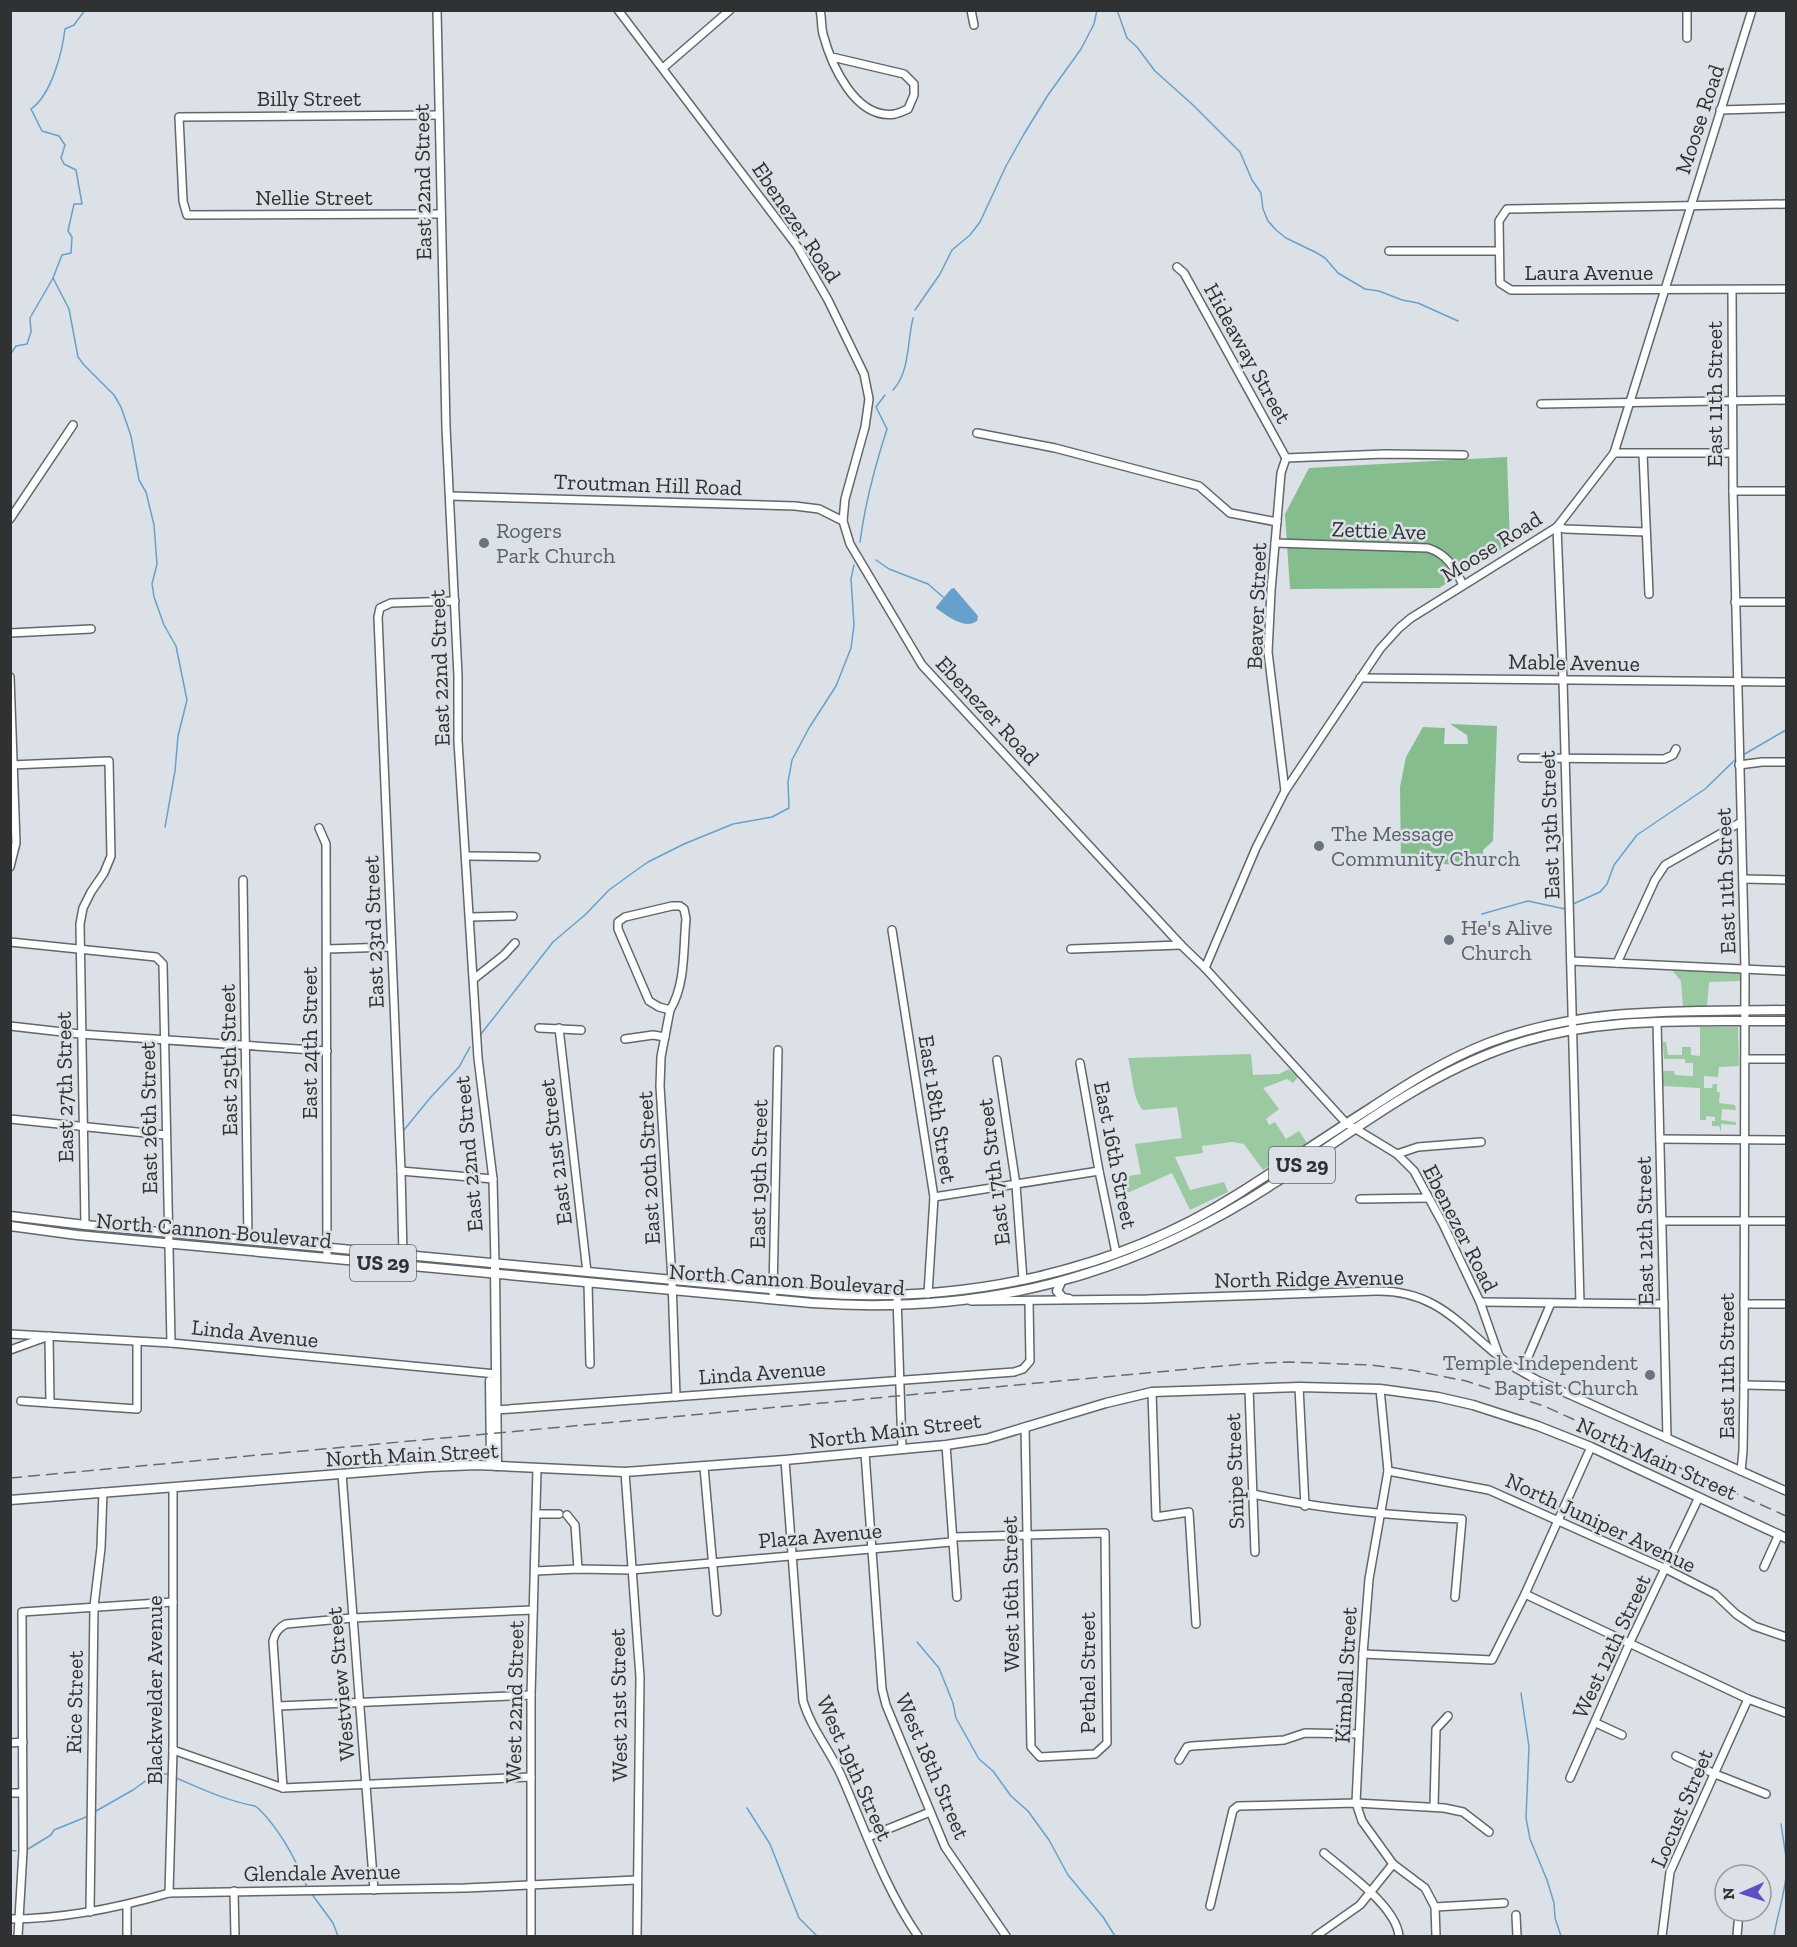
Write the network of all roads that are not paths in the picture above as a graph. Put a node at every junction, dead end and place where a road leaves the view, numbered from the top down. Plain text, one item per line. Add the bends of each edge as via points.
1 (437, 10) edge
2 (618, 10) edge
3 (730, 10) edge
4 (820, 10) edge
5 (971, 10) edge
6 (1687, 10) edge
7 (1752, 10) edge
8 (974, 25) dead end
9 (1687, 38) dead end
10 (832, 57) junction
11 (663, 68) junction
12 (1786, 108) edge
13 (1719, 110) junction
14 (439, 116) junction
15 (1786, 204) edge
16 (1690, 205) junction
17 (441, 214) junction
18 (187, 215) joint
19 (1389, 251) dead end
20 (1499, 251) junction
21 (1177, 267) dead end
22 (1786, 289) edge
23 (1665, 290) junction
24 (1732, 290) junction
25 (1732, 400) junction
26 (1786, 400) edge
27 (1631, 402) junction
28 (1541, 404) dead end
29 (73, 425) dead end
30 (978, 433) dead end
31 (1614, 453) junction
32 (1732, 453) junction
33 (1643, 454) junction
34 (1464, 455) dead end
35 (1286, 458) junction
36 (1733, 491) junction
37 (1786, 491) edge
38 (450, 496) junction
39 (10, 519) edge
40 (843, 521) junction
41 (1277, 522) junction
42 (1557, 527) junction
43 (1646, 532) junction
44 (1275, 543) junction
45 (1463, 585) junction
46 (1649, 594) dead end
47 (455, 601) junction
48 (1735, 602) junction
49 (1786, 602) edge
50 (91, 629) dead end
51 (10, 633) edge
52 (10, 677) edge
53 (1360, 678) junction
54 (1563, 680) junction
55 (1786, 682) edge
56 (1738, 683) junction
57 (1676, 750) dead end
58 (1522, 758) dead end
59 (1565, 759) junction
60 (1739, 760) junction
61 (1786, 762) edge
62 (12, 765) edge
63 (1285, 791) junction
64 (1741, 822) junction
65 (319, 828) dead end
66 (467, 856) junction
67 (536, 857) dead end
68 (11, 863) edge
69 (1743, 879) junction
70 (243, 880) dead end
71 (1786, 880) edge
72 (513, 916) dead end
73 (471, 917) junction
74 (892, 930) dead end
75 (10, 942) edge
76 (515, 943) dead end
77 (1180, 945) junction
78 (391, 947) junction
79 (80, 949) junction
80 (327, 949) junction
81 (1071, 949) dead end
82 (1572, 961) junction
83 (1617, 963) junction
84 (1205, 968) junction
85 (1745, 969) junction
86 (1786, 971) edge
87 (475, 978) junction
88 (670, 1010) junction
89 (1786, 1010) edge
90 (1746, 1011) junction
91 (1573, 1019) junction
92 (1745, 1021) junction
93 (1786, 1021) edge
94 (1657, 1022) junction
95 (10, 1026) edge
96 (538, 1028) dead end
97 (560, 1028) junction
98 (581, 1030) dead end
99 (1574, 1030) junction
100 (80, 1034) junction
101 (665, 1038) junction
102 (164, 1039) junction
103 (625, 1039) dead end
104 (246, 1046) junction
105 (778, 1050) dead end
106 (327, 1051) junction
107 (1744, 1059) junction
108 (1786, 1059) edge
109 (997, 1060) dead end
110 (1080, 1063) dead end
111 (10, 1119) edge
112 (1346, 1123) junction
113 (83, 1128) junction
114 (1356, 1129) junction
115 (166, 1135) junction
116 (1660, 1139) junction
117 (1745, 1139) junction
118 (1786, 1140) edge
119 (1480, 1142) dead end
120 (1397, 1154) junction
121 (401, 1171) junction
122 (1099, 1172) junction
123 (493, 1179) junction
124 (1016, 1185) junction
125 (934, 1197) junction
126 (1428, 1198) junction
127 (1360, 1200) dead end
128 (10, 1216) edge
129 (1662, 1221) junction
130 (1744, 1221) junction
131 (1786, 1221) edge
132 (85, 1225) junction
133 (10, 1226) edge
134 (169, 1233) junction
135 (248, 1240) junction
136 (170, 1243) junction
137 (328, 1248) junction
138 (1116, 1253) junction
139 (403, 1255) junction
140 (327, 1258) junction
141 (495, 1269) junction
142 (587, 1272) junction
143 (672, 1280) junction
144 (1023, 1280) junction
145 (1061, 1282) junction
146 (588, 1283) junction
147 (774, 1289) junction
148 (673, 1290) junction
149 (928, 1294) junction
150 (897, 1296) junction
151 (1070, 1299) junction
152 (772, 1300) junction
153 (961, 1301) junction
154 (1029, 1302) junction
155 (1480, 1302) junction
156 (1551, 1302) junction
157 (1581, 1303) junction
158 (1664, 1304) junction
159 (1744, 1304) junction
160 (1786, 1304) edge
161 (897, 1306) junction
162 (10, 1334) edge
163 (49, 1336) junction
164 (137, 1342) junction
165 (171, 1343) junction
166 (10, 1350) edge
167 (1499, 1356) junction
168 (590, 1364) dead end
169 (1522, 1371) junction
170 (493, 1374) junction
171 (900, 1380) junction
172 (1744, 1386) junction
173 (1786, 1386) edge
174 (1299, 1387) junction
175 (1249, 1389) junction
176 (1380, 1389) junction
177 (1152, 1392) junction
178 (676, 1397) junction
179 (21, 1401) dead end
180 (50, 1403) junction
181 (496, 1410) junction
182 (1025, 1427) junction
183 (1667, 1438) junction
184 (946, 1445) junction
185 (1591, 1447) junction
186 (902, 1449) junction
187 (866, 1453) junction
188 (785, 1461) junction
189 (494, 1466) junction
190 (704, 1467) junction
191 (537, 1469) junction
192 (1388, 1471) junction
193 (1741, 1471) junction
194 (625, 1472) junction
195 (342, 1474) junction
196 (173, 1488) junction
197 (1786, 1491) edge
198 (103, 1492) junction
199 (1252, 1494) junction
200 (1699, 1497) junction
201 (10, 1500) edge
202 (1305, 1506) junction
203 (559, 1514) dead end
204 (536, 1515) junction
205 (567, 1515) dead end
206 (1380, 1515) junction
207 (1558, 1521) junction
208 (1105, 1533) joint
209 (1026, 1534) junction
210 (1783, 1536) edge
211 (953, 1537) junction
212 (872, 1549) junction
213 (1255, 1552) dead end
214 (793, 1556) junction
215 (712, 1563) junction
216 (1764, 1567) dead end
217 (578, 1569) junction
218 (1666, 1569) junction
219 (631, 1570) junction
220 (535, 1571) junction
221 (1525, 1594) junction
222 (957, 1597) dead end
223 (1455, 1597) dead end
224 (173, 1602) junction
225 (94, 1606) junction
226 (533, 1610) junction
227 (717, 1612) dead end
228 (352, 1618) junction
229 (1196, 1624) dead end
230 (1786, 1637) edge
231 (1630, 1642) junction
232 (1363, 1654) junction
233 (531, 1695) junction
234 (1748, 1699) junction
235 (359, 1702) junction
236 (278, 1706) junction
237 (1786, 1713) edge
238 (1448, 1716) dead end
239 (1596, 1723) junction
240 (1359, 1734) junction
241 (1622, 1735) dead end
242 (23, 1742) junction
243 (10, 1743) edge
244 (173, 1750) junction
245 (1676, 1756) dead end
246 (1040, 1757) joint
247 (1179, 1760) dead end
248 (1715, 1774) junction
249 (531, 1777) junction
250 (1570, 1778) dead end
251 (366, 1785) junction
252 (283, 1788) junction
253 (10, 1793) edge
254 (22, 1793) junction
255 (1766, 1794) dead end
256 (1356, 1803) junction
257 (1434, 1807) junction
258 (930, 1812) junction
259 (1488, 1832) dead end
260 (868, 1837) junction
261 (1324, 1853) dead end
262 (1393, 1864) junction
263 (636, 1880) junction
264 (532, 1884) junction
265 (374, 1890) junction
266 (234, 1891) junction
267 (1370, 1892) junction
268 (169, 1893) junction
269 (1504, 1903) dead end
270 (127, 1905) junction
271 (1210, 1906) dead end
272 (1435, 1906) junction
273 (90, 1912) junction
274 (1516, 1916) dead end
275 (14, 1919) edge
276 (18, 1936) edge
277 (127, 1936) edge
278 (235, 1936) edge
279 (531, 1936) edge
280 (637, 1936) edge
281 (918, 1936) edge
282 (1004, 1936) edge
283 (1316, 1936) edge
284 (1399, 1936) edge
285 (1436, 1936) edge
286 (1517, 1936) edge
287 (1662, 1936) edge

1 - 14 street, East 22nd Street
2 - 11 street, Ebenezer Road
3 - 11 street
4 - 10 street
5 - 8 street
6 - 9 street
7 - 13 street, Moose Road
10 - 10 street via 844,84 858,102 894,114 908,109 914,84 904,74
11 - 40 street, Ebenezer Road via 797,246 864,374 868,399 865,427 845,499
12 - 13 street
13 - 16 street, Moose Road
14 - 17 street, East 22nd Street
14 - 18 street, Billy Street via 179,117
15 - 16 street
16 - 20 street via 1507,209 1499,221
16 - 23 street, Moose Road
17 - 18 street, Nellie Street
17 - 38 street, East 22nd Street
19 - 20 street, Laura Avenue
20 - 23 street, Laura Avenue via 1500,283 1512,290
21 - 35 street, Hideaway Street via 1184,273
22 - 24 street, Laura Avenue
23 - 24 street, Laura Avenue
23 - 27 street, Moose Road
24 - 25 street, East 11th Street
25 - 26 street
25 - 27 street
25 - 32 street, East 11th Street
27 - 28 street
27 - 31 street, Moose Road
29 - 39 street
30 - 41 street, Beaver Street via 1076,453 1199,486 1230,513
31 - 33 street
31 - 42 street, Moose Road
32 - 33 street
32 - 36 street, East 11th Street
33 - 43 street
34 - 35 street
35 - 41 street
36 - 37 street
36 - 48 street, East 11th Street
38 - 40 street, Troutman Hill Road via 795,506 819,509
38 - 47 street, East 22nd Street
40 - 77 street, Ebenezer Road via 850,544 922,665
41 - 44 street, Beaver Street
42 - 43 street
42 - 45 street, Moose Road
42 - 54 street, East 13th Street
43 - 46 street
44 - 45 street, Zettie Ave via 1428,548 1446,556
44 - 63 street, Beaver Street via 1268,652
45 - 53 street, Moose Road via 1399,628
47 - 66 street, East 22nd Street via 458,741
47 - 78 street, East 23rd Street via 391,603 380,608 378,617
48 - 49 street
48 - 56 street, East 11th Street
50 - 51 street
52 - 62 street
53 - 54 street, Mable Avenue
53 - 63 street, Moose Road
54 - 56 street, Mable Avenue
54 - 59 street, East 13th Street
55 - 56 street, Mable Avenue
56 - 60 street, East 11th Street
57 - 59 street via 1664,759
58 - 59 street
59 - 82 street, East 13th Street
60 - 61 street
60 - 64 street, East 11th Street
62 - 68 street via 16,843
62 - 79 street, East 27th Street via 109,761 111,856 83,908
63 - 84 street, Moose Road
64 - 69 street, East 11th Street
64 - 83 street via 1665,865
65 - 80 street, East 24th Street via 326,844
66 - 67 street
66 - 73 street, East 22nd Street
69 - 71 street
69 - 85 street, East 11th Street
70 - 104 street, East 25th Street
72 - 73 street
73 - 87 street, East 22nd Street
74 - 125 street, East 18th Street
75 - 79 street
76 - 87 street
77 - 81 street
77 - 84 street, Ebenezer Road
78 - 80 street
78 - 121 street, East 23rd Street
79 - 100 street, East 27th Street
79 - 102 street, East 26th Street via 156,957 163,964
80 - 106 street, East 24th Street
82 - 83 street
82 - 91 street, East 13th Street
83 - 85 street
84 - 112 street, Ebenezer Road
85 - 86 street
85 - 90 street, East 11th Street
87 - 123 street, East 22nd Street via 478,1058
88 - 88 street, East 20th Street via 649,1001 618,922 625,917 680,906 686,919 680,982
88 - 101 street, East 20th Street
89 - 90 main road, North Cannon Boulevard / US 29
90 - 91 main road, North Cannon Boulevard / US 29 via 1650,1012
90 - 92 street, East 11th Street
91 - 99 street, East 13th Street
91 - 112 main road, North Cannon Boulevard / US 29 via 1506,1037 1460,1055
92 - 93 main road, North Cannon Boulevard / US 29
92 - 94 main road, North Cannon Boulevard / US 29
92 - 107 street, East 11th Street
94 - 99 main road, North Cannon Boulevard / US 29
94 - 116 street, East 12th Street
95 - 100 street
96 - 97 street
97 - 98 street
97 - 142 street, East 21st Street
99 - 114 main road, North Cannon Boulevard / US 29 via 1518,1043 1465,1064
99 - 157 street, East 13th Street
100 - 102 street
100 - 113 street, East 27th Street
101 - 103 street via 653,1035
101 - 143 street, East 20th Street via 660,1086
102 - 104 street
102 - 115 street, East 26th Street
104 - 106 street
104 - 135 street, East 25th Street
105 - 147 street, East 19th Street
106 - 137 street, East 24th Street
107 - 108 street
107 - 117 street, East 11th Street
109 - 124 street, East 17th Street
110 - 122 street, East 16th Street
111 - 113 street
112 - 114 street, Ebenezer Road
112 - 138 main road, North Cannon Boulevard / US 29 via 1221,1204 1177,1228
113 - 115 street
113 - 132 street, East 27th Street
114 - 120 street, Ebenezer Road
114 - 145 main road, North Cannon Boulevard / US 29 via 1193,1231 1126,1261
115 - 134 street, East 26th Street
116 - 117 street
116 - 129 street, East 12th Street
117 - 118 street
117 - 130 street, East 11th Street
119 - 120 street via 1418,1147
120 - 126 street, Ebenezer Road via 1414,1171
121 - 123 street
121 - 139 street, East 23rd Street
122 - 124 street
122 - 138 street, East 16th Street
123 - 141 street, East 22nd Street
124 - 125 street
124 - 144 street, East 17th Street
125 - 149 street, East 18th Street
126 - 127 street
126 - 155 street, Ebenezer Road
128 - 132 main road, North Cannon Boulevard / US 29
129 - 130 street
129 - 158 street, East 12th Street
130 - 131 street
130 - 159 street, East 11th Street
132 - 134 main road, North Cannon Boulevard / US 29
133 - 136 main road, North Cannon Boulevard / US 29
134 - 135 main road, North Cannon Boulevard / US 29
134 - 136 street, East 26th Street
135 - 137 main road, North Cannon Boulevard / US 29
136 - 140 main road, North Cannon Boulevard / US 29
136 - 165 street, East 26th Street
137 - 139 main road, North Cannon Boulevard / US 29
137 - 140 street, East 24th Street
138 - 144 main road, North Cannon Boulevard / US 29
139 - 141 main road, North Cannon Boulevard / US 29
140 - 141 main road, North Cannon Boulevard / US 29
141 - 142 main road, North Cannon Boulevard / US 29
141 - 146 main road, North Cannon Boulevard / US 29
141 - 170 main road, East 22nd Street
142 - 143 main road, North Cannon Boulevard / US 29
143 - 147 main road, North Cannon Boulevard / US 29
143 - 148 street, East 20th Street
144 - 149 main road, North Cannon Boulevard / US 29
145 - 151 main road via 1057,1291
145 - 153 main road, North Cannon Boulevard / US 29
146 - 148 main road, North Cannon Boulevard / US 29
146 - 168 street
147 - 150 main road, North Cannon Boulevard / US 29
147 - 152 street, East 19th Street
148 - 152 main road, North Cannon Boulevard / US 29
148 - 178 street, East 20th Street
149 - 150 main road, North Cannon Boulevard / US 29
150 - 161 street
151 - 154 street, North Ridge Avenue
151 - 167 street, North Ridge Avenue via 1393,1290 1432,1302
152 - 161 main road, North Cannon Boulevard / US 29
153 - 154 street, North Ridge Avenue
153 - 161 main road, North Cannon Boulevard / US 29
154 - 171 street, Linda Avenue via 1028,1365 1014,1372
155 - 156 street
155 - 167 street, Ebenezer Road
156 - 157 street
156 - 169 street
157 - 158 street
158 - 183 street, East 12th Street
159 - 160 street
159 - 172 street, East 11th Street
161 - 171 street
162 - 163 street, Linda Avenue
163 - 164 street, Linda Avenue
163 - 166 street
163 - 180 street
164 - 165 street, Linda Avenue
164 - 180 street via 137,1409
165 - 170 street, Linda Avenue
167 - 169 street, North Ridge Avenue
169 - 183 street, North Ridge Avenue
170 - 181 main road, East 22nd Street
170 - 189 main road, East 22nd Street
171 - 178 street, Linda Avenue
171 - 186 street
172 - 173 street
172 - 193 street, East 11th Street
174 - 175 main road, North Main Street
174 - 176 main road, North Main Street
174 - 202 street
175 - 177 main road, North Main Street
175 - 199 street, Snipe Street
176 - 185 main road, North Main Street via 1473,1405
176 - 192 street, Kimball Street
177 - 182 main road, North Main Street
177 - 229 street via 1156,1517 1189,1512
178 - 181 street, Linda Avenue
179 - 180 street
181 - 189 main road, East 22nd Street
182 - 184 main road, North Main Street via 986,1439
182 - 209 street, West 16th Street
183 - 193 street, North Ridge Avenue
184 - 186 main road, North Main Street
184 - 211 street
185 - 200 main road, North Main Street
185 - 207 street
186 - 187 main road, North Main Street
187 - 188 main road, North Main Street
187 - 212 street, West 18th Street
188 - 190 main road, North Main Street
188 - 214 street, West 19th Street
189 - 191 main road, North Main Street
189 - 195 main road, North Main Street
190 - 194 main road, North Main Street
190 - 215 street
191 - 194 main road, North Main Street
191 - 204 street, West 22nd Street
192 - 206 street, Kimball Street
192 - 207 street, North Juniper Avenue via 1489,1490
193 - 197 street, North Ridge Avenue
194 - 219 street, West 21st Street
195 - 196 main road, North Main Street
195 - 228 street, Westview Street
196 - 198 main road, North Main Street
196 - 224 street, Blackwelder Avenue
198 - 201 main road, North Main Street
198 - 225 street, Rice Street
199 - 202 street
199 - 213 street, Snipe Street
200 - 210 main road, North Main Street
200 - 218 street, West 12th Street
202 - 206 street
203 - 204 street
204 - 220 street, West 22nd Street
205 - 217 street via 575,1525
206 - 223 street via 1462,1519
206 - 232 street, Kimball Street via 1369,1579
207 - 218 street, North Juniper Avenue
207 - 221 street
208 - 209 street, Plaza Avenue
208 - 246 street, Pethel Street via 1107,1743 1095,1754
209 - 211 street, Plaza Avenue
209 - 246 street, West 16th Street via 1030,1747
210 - 216 street
211 - 212 street, Plaza Avenue via 951,1542
211 - 222 street
212 - 214 street, Plaza Avenue
212 - 258 street, West 18th Street via 882,1689
214 - 215 street, Plaza Avenue
214 - 260 street, West 19th Street via 802,1701
215 - 219 street, Plaza Avenue
215 - 227 street
217 - 219 street, Plaza Avenue
217 - 220 street, Plaza Avenue
218 - 230 street, North Juniper Avenue via 1715,1594 1754,1626
218 - 231 street, West 12th Street
219 - 263 street, West 21st Street via 640,1677
220 - 226 street, West 22nd Street
221 - 231 street
221 - 232 street via 1492,1660
224 - 225 street
224 - 244 street, Blackwelder Avenue
225 - 242 street via 22,1612
225 - 273 street, Rice Street
226 - 228 street
226 - 233 street, West 22nd Street
228 - 235 street, Westview Street
228 - 236 street via 286,1624 276,1632 273,1641
231 - 234 street
231 - 239 street, West 12th Street
232 - 240 street, Kimball Street
233 - 235 street
233 - 249 street, West 22nd Street
234 - 237 street
234 - 248 street, Locust Street
235 - 236 street
235 - 251 street, Westview Street
236 - 252 street
238 - 257 street via 1436,1729
239 - 241 street
239 - 250 street, West 12th Street
240 - 247 street via 1305,1733 1284,1740 1192,1746 1186,1747
240 - 256 street, Kimball Street
242 - 243 street
242 - 254 street
244 - 252 street
244 - 268 street, Blackwelder Avenue
245 - 248 street
248 - 255 street
248 - 287 street, Locust Street via 1670,1872
249 - 251 street
249 - 264 street, West 22nd Street
251 - 252 street
251 - 265 street, Westview Street
253 - 254 street
254 - 275 street via 23,1851
256 - 257 street
256 - 262 street, Kimball Street via 1362,1821
256 - 271 street via 1235,1807
257 - 259 street via 1463,1812
258 - 260 street
258 - 282 street, West 18th Street via 945,1847
260 - 281 street, West 19th Street via 896,1901
261 - 267 street
262 - 267 street
262 - 272 street, Kimball Street via 1425,1888
263 - 264 street, Glendale Avenue
263 - 280 street, West 21st Street
264 - 265 street, Glendale Avenue
264 - 279 street, West 22nd Street
265 - 266 street, Glendale Avenue
266 - 268 street, Glendale Avenue
266 - 278 street
267 - 283 street via 1359,1905
267 - 284 street via 1389,1912
268 - 270 street, Glendale Avenue
269 - 272 street
270 - 273 street, Glendale Avenue
270 - 277 street
272 - 285 street
273 - 275 street, Glendale Avenue
274 - 286 street
275 - 276 street

